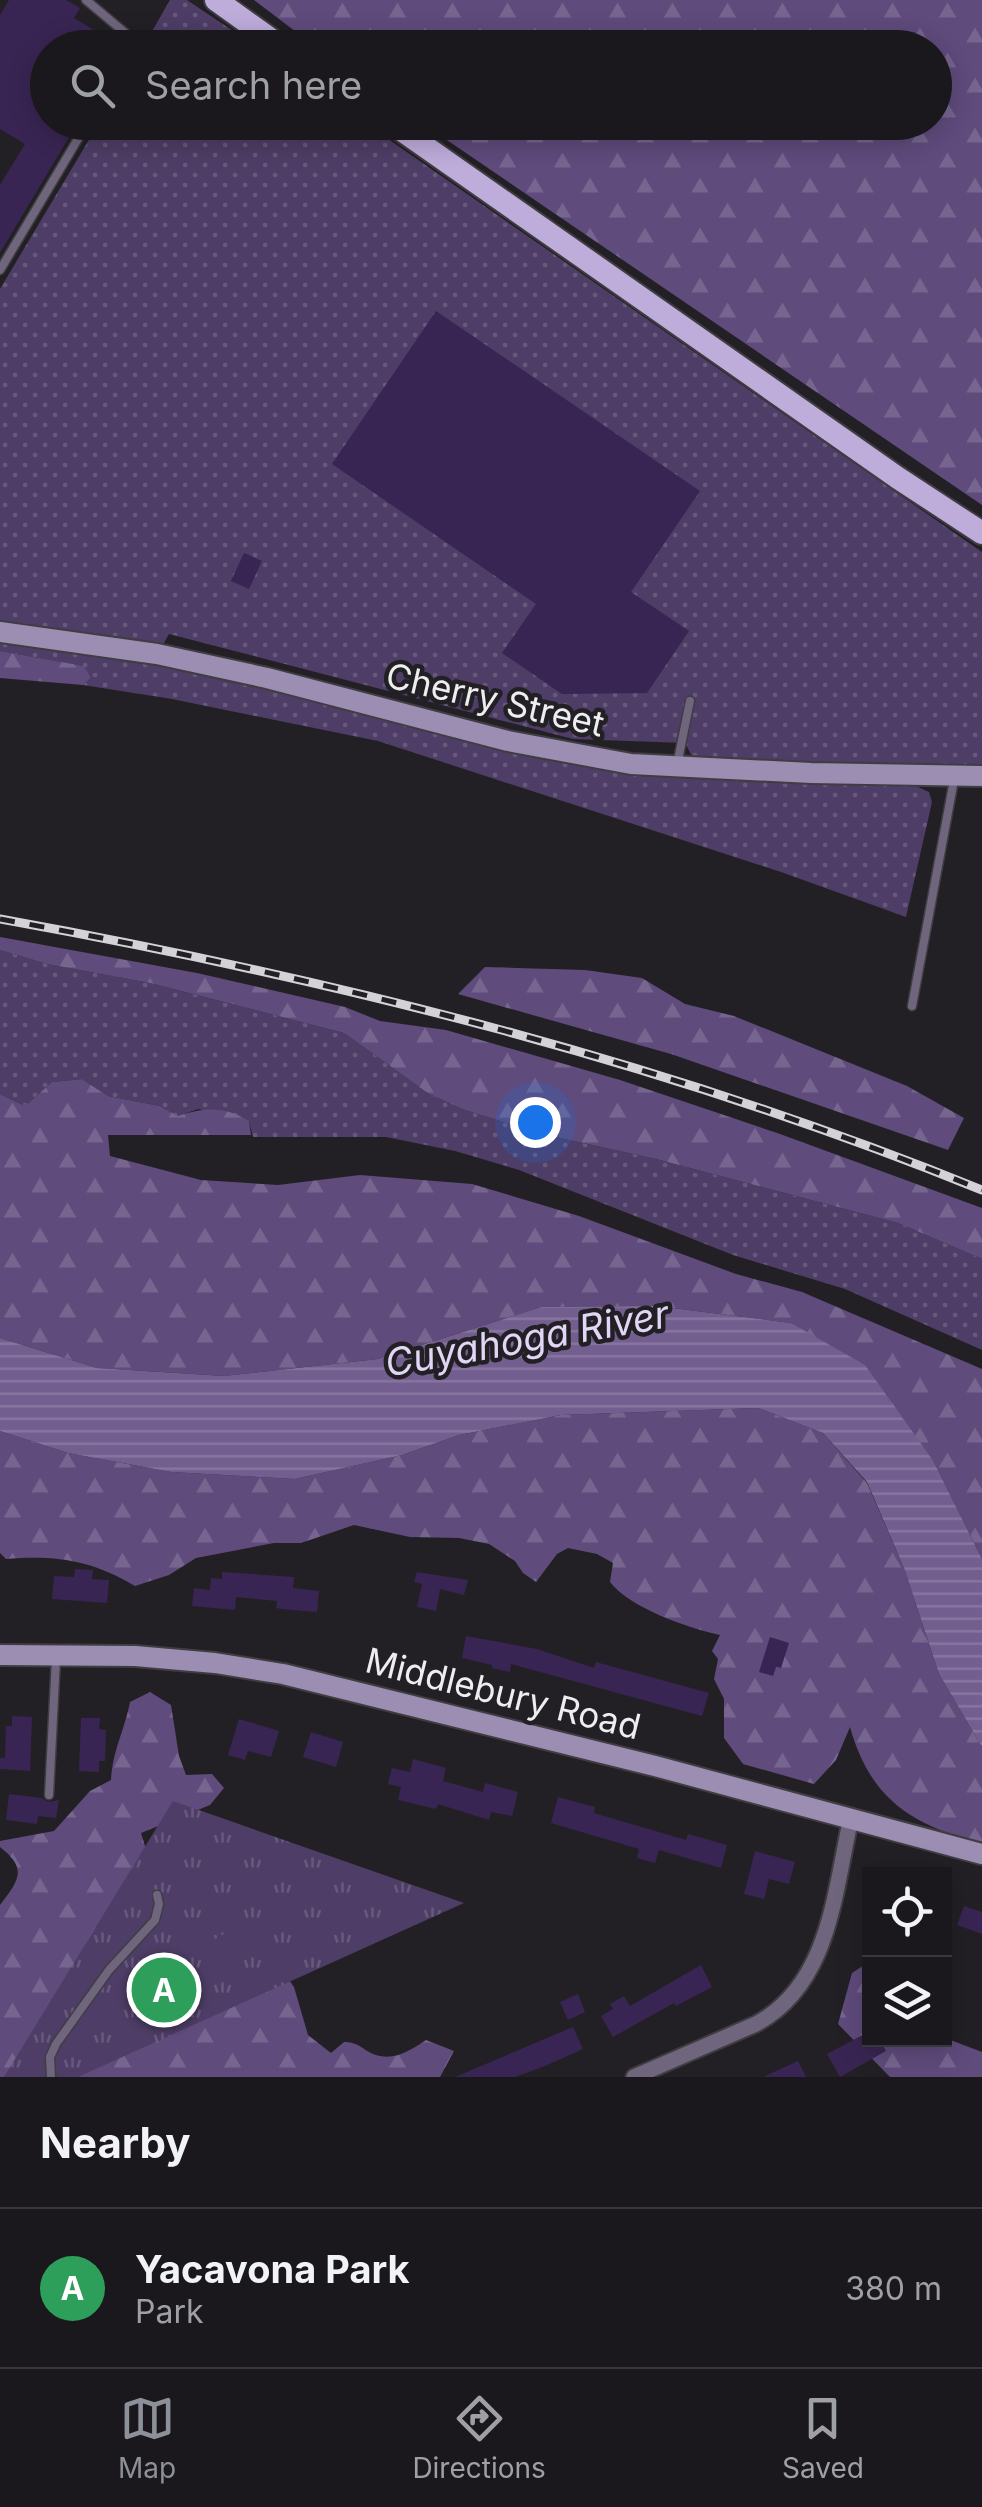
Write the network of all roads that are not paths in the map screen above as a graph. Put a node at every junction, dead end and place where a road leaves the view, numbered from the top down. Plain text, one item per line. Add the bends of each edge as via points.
1 (86, 0) edge
2 (216, 0) edge
3 (122, 30) edge
4 (258, 30) edge
5 (77, 140) edge
6 (416, 140) edge
7 (0, 270) edge
8 (982, 533) edge
9 (0, 632) edge
10 (690, 701) dead end
11 (676, 768) junction
12 (955, 776) junction
13 (982, 776) edge
14 (912, 1006) dead end
15 (0, 1655) edge
16 (56, 1655) junction
17 (48, 1795) dead end
18 (851, 1818) junction
19 (982, 1854) edge
20 (157, 1895) dead end
21 (51, 2077) edge
22 (634, 2077) edge

1 - 3 lane
2 - 4 main road
5 - 7 lane
6 - 8 main road
9 - 11 street, Cherry Street via 156,654 549,750
10 - 11 lane
11 - 12 street, Cherry Street
12 - 13 street, Cherry Street
12 - 14 lane
15 - 16 street, Middlebury Road
16 - 17 lane
16 - 18 street, Middlebury Road via 215,1663 326,1683
18 - 19 street, Middlebury Road
18 - 22 street via 824,1936 800,1989 772,2016
20 - 21 lane via 155,1920 56,2044

